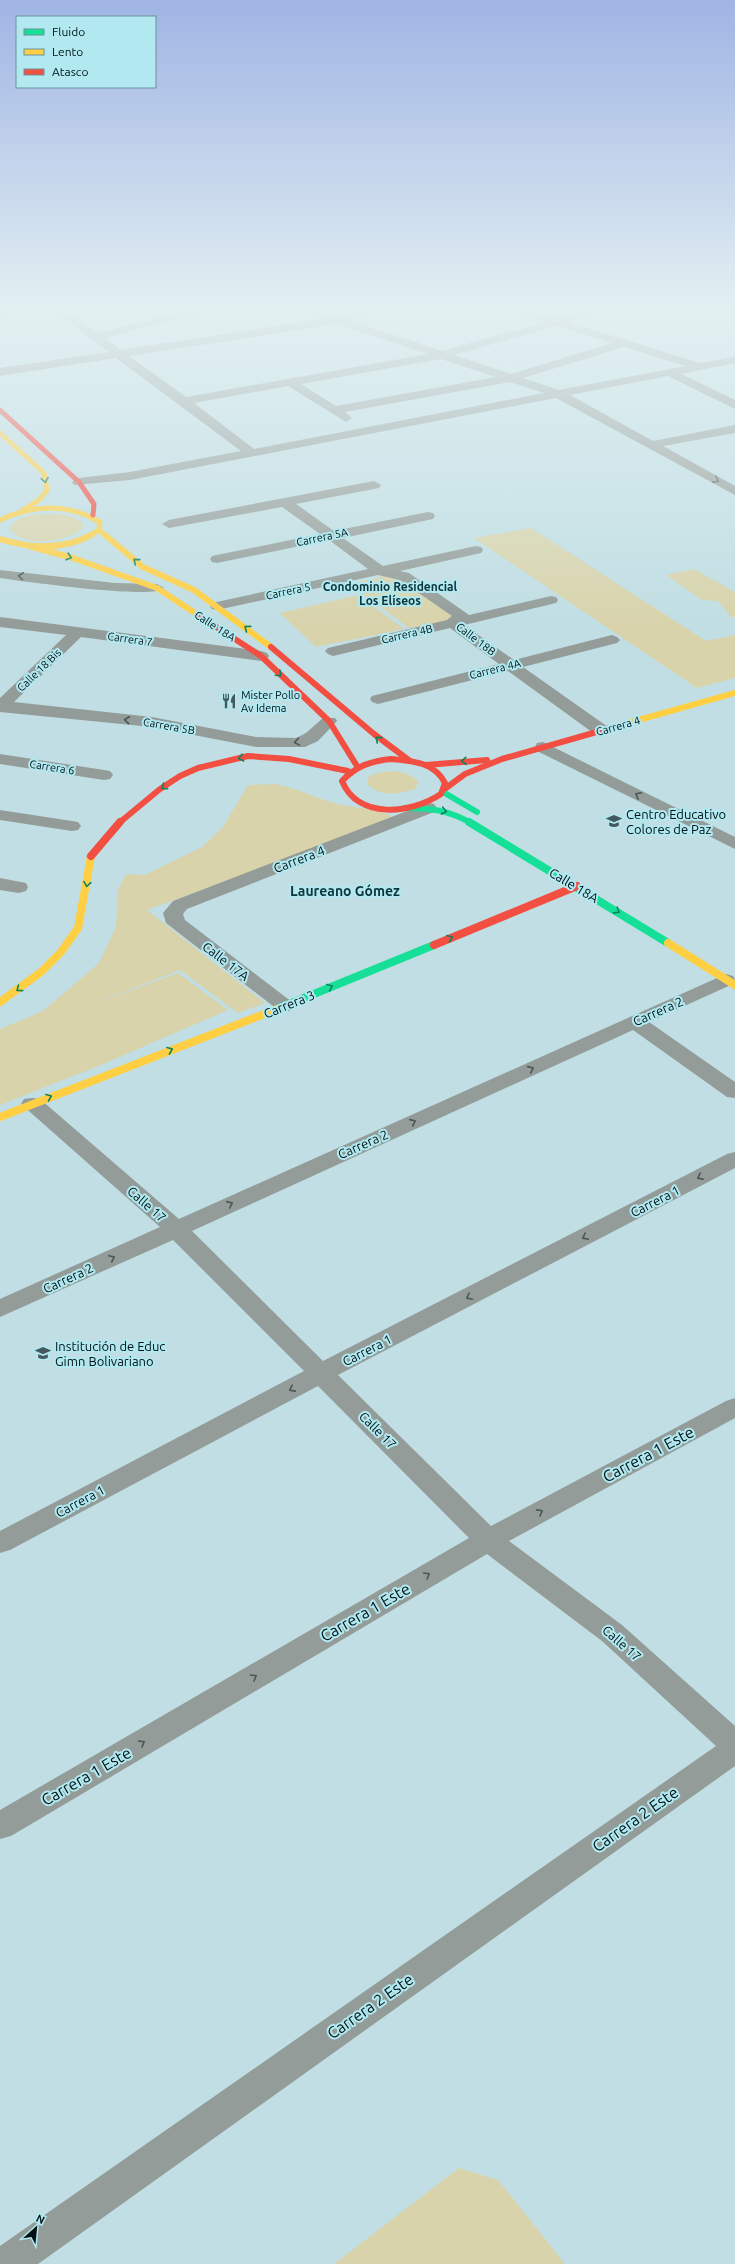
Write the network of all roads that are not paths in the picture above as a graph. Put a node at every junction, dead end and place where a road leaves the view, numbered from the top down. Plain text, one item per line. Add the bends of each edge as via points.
1 (6, 416) edge
2 (203, 416) edge
3 (342, 416) edge
4 (444, 416) edge
5 (597, 416) edge
6 (735, 429) edge
7 (364, 431) junction
8 (0, 433) edge
9 (651, 445) junction
10 (252, 453) junction
11 (80, 482) junction
12 (374, 484) dead end
13 (735, 490) edge
14 (284, 502) junction
15 (21, 510) junction
16 (93, 515) junction
17 (428, 516) dead end
18 (2, 517) edge
19 (169, 524) dead end
20 (98, 530) junction
21 (331, 535) junction
22 (4, 542) edge
23 (32, 547) junction
24 (476, 550) dead end
25 (216, 559) dead end
26 (382, 572) junction
27 (0, 574) edge
28 (157, 588) junction
29 (551, 600) dead end
30 (217, 606) junction
31 (0, 622) edge
32 (452, 623) junction
33 (78, 632) junction
34 (612, 640) dead end
35 (333, 651) dead end
36 (261, 656) junction
37 (511, 665) junction
38 (735, 693) edge
39 (378, 699) dead end
40 (1, 707) edge
41 (329, 721) junction
42 (602, 731) junction
43 (543, 747) junction
44 (0, 759) edge
45 (502, 759) junction
46 (410, 761) junction
47 (426, 765) junction
48 (357, 766) junction
49 (348, 771) junction
50 (104, 775) dead end
51 (444, 790) junction
52 (405, 808) junction
53 (428, 808) junction
54 (0, 815) edge
55 (487, 818) dead end
56 (72, 826) dead end
57 (735, 844) edge
58 (0, 884) edge
59 (577, 886) junction
60 (19, 887) dead end
61 (173, 913) joint
62 (731, 982) edge
63 (0, 1002) edge
64 (285, 1006) junction
65 (635, 1022) junction
66 (735, 1092) edge
67 (32, 1104) junction
68 (0, 1118) edge
69 (735, 1159) edge
70 (176, 1229) junction
71 (0, 1309) edge
72 (321, 1373) junction
73 (733, 1411) edge
74 (488, 1540) junction
75 (0, 1543) edge
76 (735, 1745) edge
77 (735, 1748) edge
78 (0, 1826) edge
79 (6, 2264) edge

1 - 11 main road
2 - 10 street
3 - 7 street
4 - 7 street
5 - 9 street
6 - 9 street
7 - 10 street
8 -> 15 main road via 44,473 47,490 39,500
9 -> 13 street
10 - 11 street via 130,476
11 - 16 main road via 94,504
12 - 14 street
14 - 19 street
14 - 21 street, Calle 18B
15 - 16 main road via 61,507
15 - 18 main road
16 - 20 main road via 100,522
17 - 21 street, Carrera 5A
20 - 23 main road via 89,538 73,543 53,547
30 -> 20 main road, Calle 18A via 194,590 143,567
21 - 25 street, Carrera 5A
21 - 26 street, Calle 18B
22 - 23 main road
23 -> 28 main road, Calle 18A via 73,558
24 - 26 street, Carrera 5
26 - 30 street, Carrera 5
26 - 32 street, Calle 18B via 404,576 462,616
28 -> 27 street via 115,587
28 - 36 main road, Calle 18A
29 - 32 street, Carrera 4B
46 -> 30 main road, Calle 18A via 380,741 303,671
31 - 33 street, Carrera 7
32 - 35 street, Carrera 4B
32 - 37 street, Calle 18B
33 - 36 street, Carrera 7
33 - 40 street, Calle 18 Bis
34 - 37 street, Carrera 4A
36 -> 41 main road, Calle 18A
37 - 39 street, Carrera 4A
37 - 42 street, Calle 18B
38 - 42 main road, Carrera 4
41 -> 40 street, Carrera 5B via 312,736 299,742 256,742 152,722
41 - 48 main road, Calle 18A
42 - 43 main road, Carrera 4
43 - 45 main road, Carrera 4
57 -> 43 street
44 - 50 street, Carrera 6
45 -> 47 main road, Carrera 4
45 - 51 main road, Carrera 4 via 465,774
46 - 47 main road
46 - 48 main road via 385,760
47 - 51 main road via 445,779
48 - 49 main road
49 - 52 main road via 342,781 344,790 352,799 367,805
49 -> 63 main road via 289,759 248,756 198,768 173,780 120,822 91,855 78,928 61,952 41,972
51 - 52 main road, Carrera 4 via 428,802
51 - 55 main road
52 - 53 main road, Calle 18A
53 -> 59 main road, Calle 18A via 454,813
53 - 61 street, Carrera 4 via 180,905
54 - 56 street
58 - 60 street
59 -> 62 main road, Calle 18A
64 -> 59 main road, Carrera 3
61 - 64 street, Calle 17A via 176,923
62 - 65 street, Carrera 2
67 -> 64 main road, Carrera 3
65 - 66 street
70 -> 65 street, Carrera 2
67 - 68 main road, Carrera 3
67 - 70 street, Calle 17
69 -> 72 street, Carrera 1
71 -> 70 street, Carrera 2
70 - 72 street, Calle 17
72 - 74 street, Calle 17
72 -> 75 street, Carrera 1
74 -> 73 street, Carrera 1 Este
74 - 76 street, Calle 17 via 612,1633
78 -> 74 street, Carrera 1 Este
77 - 79 street, Carrera 2 Este

